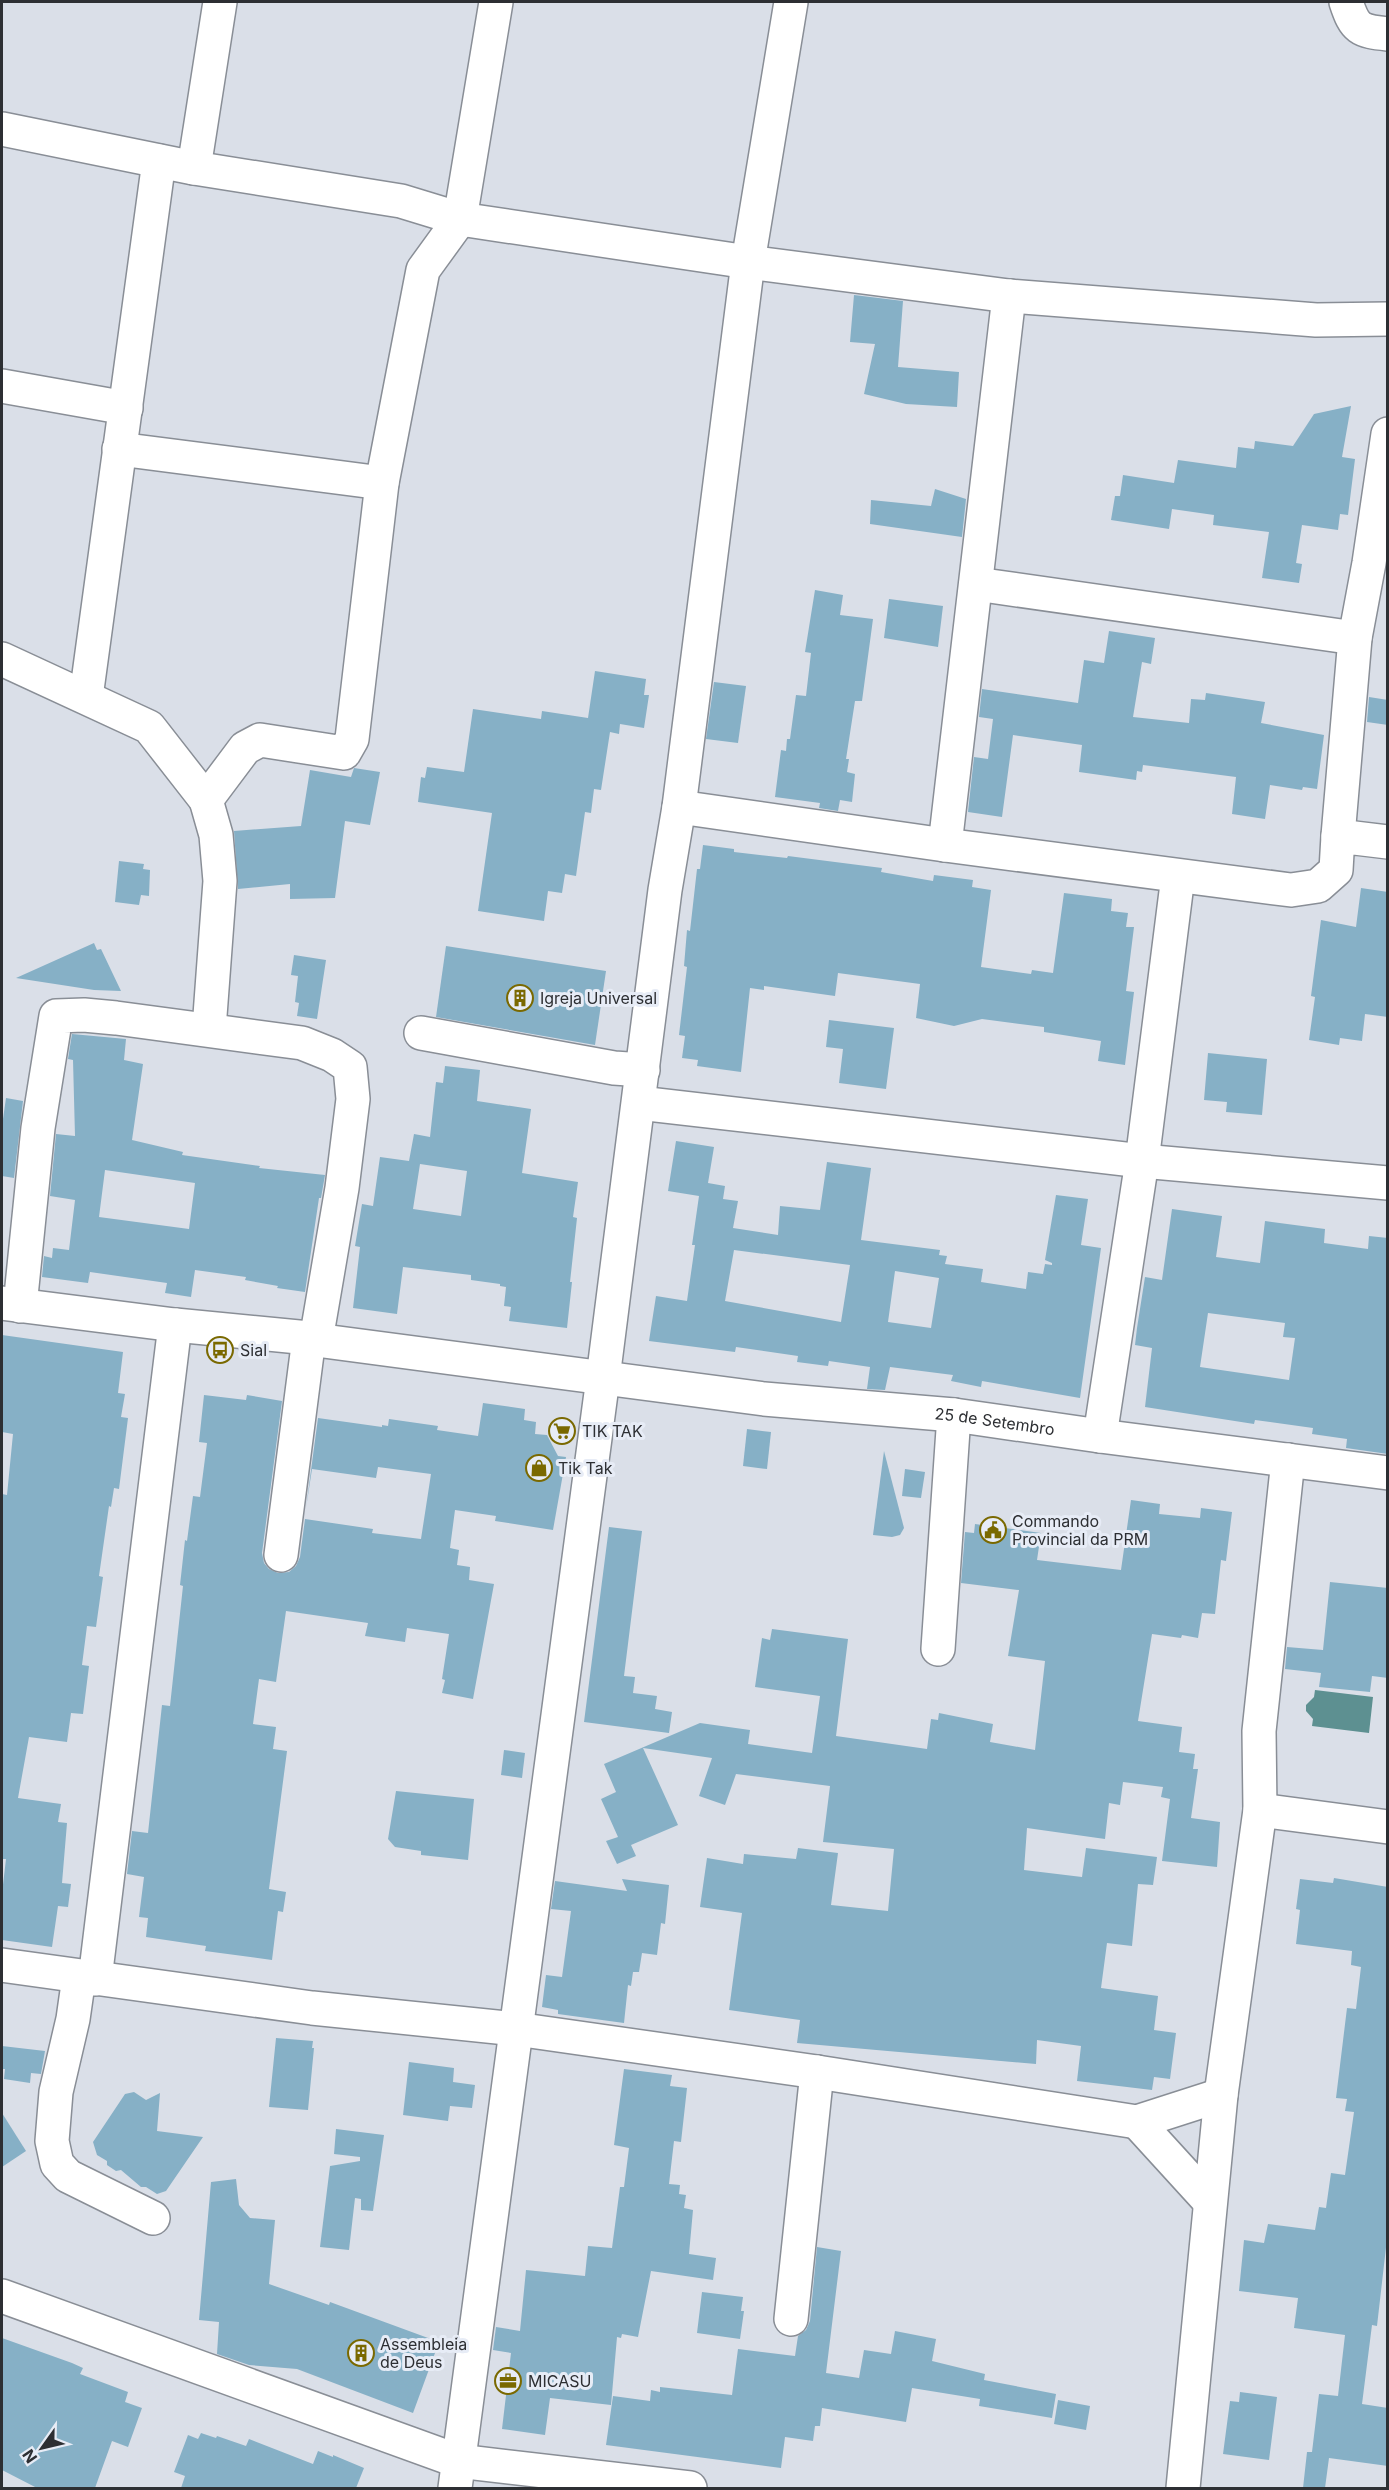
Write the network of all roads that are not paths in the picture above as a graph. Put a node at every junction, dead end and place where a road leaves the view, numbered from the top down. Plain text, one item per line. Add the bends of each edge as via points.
1 (220, 2) edge
2 (496, 2) edge
3 (791, 2) edge
4 (1346, 2) edge
5 (1388, 34) edge
6 (2, 129) edge
7 (159, 161) junction
8 (194, 168) junction
9 (460, 219) junction
10 (748, 262) junction
11 (1010, 296) junction
12 (1388, 319) edge
13 (2, 386) edge
14 (126, 408) junction
15 (1388, 434) edge
16 (119, 449) junction
17 (382, 483) junction
18 (1378, 564) edge
19 (976, 584) junction
20 (1355, 638) junction
21 (2, 659) edge
22 (86, 697) junction
23 (206, 800) junction
24 (679, 807) junction
25 (1338, 836) junction
26 (1388, 842) edge
27 (945, 846) junction
28 (1178, 876) junction
29 (210, 1029) junction
30 (421, 1033) dead end
31 (643, 1070) junction
32 (639, 1103) junction
33 (1142, 1161) junction
34 (1388, 1183) edge
35 (11, 1304) edge
36 (175, 1324) junction
37 (313, 1339) junction
38 (603, 1378) junction
39 (954, 1415) junction
40 (1100, 1436) junction
41 (1288, 1460) junction
42 (1388, 1473) edge
43 (281, 1554) dead end
44 (938, 1649) dead end
45 (1260, 1810) junction
46 (1388, 1827) edge
47 (2, 1965) edge
48 (87, 1978) junction
49 (516, 2029) junction
50 (817, 2072) junction
51 (1221, 2095) junction
52 (1137, 2122) junction
53 (1210, 2202) junction
54 (153, 2218) dead end
55 (2, 2296) edge
56 (791, 2319) dead end
57 (457, 2475) edge
58 (690, 2488) edge
59 (1184, 2488) edge

1 - 8 street
2 - 9 street
3 - 10 street
4 - 5 street via 1364,32
6 - 7 street
7 - 8 street
7 - 14 street
8 - 9 street via 401,201
9 - 10 street
9 - 17 street via 423,270
10 - 11 street
10 - 24 street
11 - 12 street via 1316,320
11 - 19 street
13 - 14 street
14 - 16 street
15 - 18 street
16 - 17 street
16 - 22 street
17 - 23 street via 349,747 344,753 260,740 245,748
18 - 20 street
19 - 20 street
19 - 27 street
20 - 25 street
21 - 22 street
22 - 23 street via 148,727
23 - 29 street via 216,835 220,881
24 - 27 street
24 - 31 street
25 - 26 street
25 - 28 street via 1336,870 1318,886 1292,890
27 - 28 street
28 - 33 street
29 - 35 street via 84,1015 56,1016
29 - 37 street via 302,1043 350,1067 353,1099 342,1188
30 - 31 street
31 - 32 street
32 - 33 street
32 - 38 street
33 - 34 street
33 - 40 street
35 - 36 street, 25 de Setembro
36 - 37 street, 25 de Setembro
36 - 48 street
37 - 38 street, 25 de Setembro
37 - 43 street
38 - 39 street, 25 de Setembro via 764,1399
38 - 49 street
39 - 40 street, 25 de Setembro
39 - 44 street
40 - 41 street, 25 de Setembro
41 - 42 street, 25 de Setembro
41 - 45 street via 1259,1731
45 - 46 street
45 - 51 street
47 - 48 street
48 - 49 street via 312,2008
48 - 54 street via 56,2092 52,2141 57,2164 68,2176
49 - 50 street
49 - 57 street
50 - 52 street
50 - 56 street
51 - 52 street
51 - 53 street
52 - 53 street
53 - 59 street
55 - 57 street
57 - 58 street

